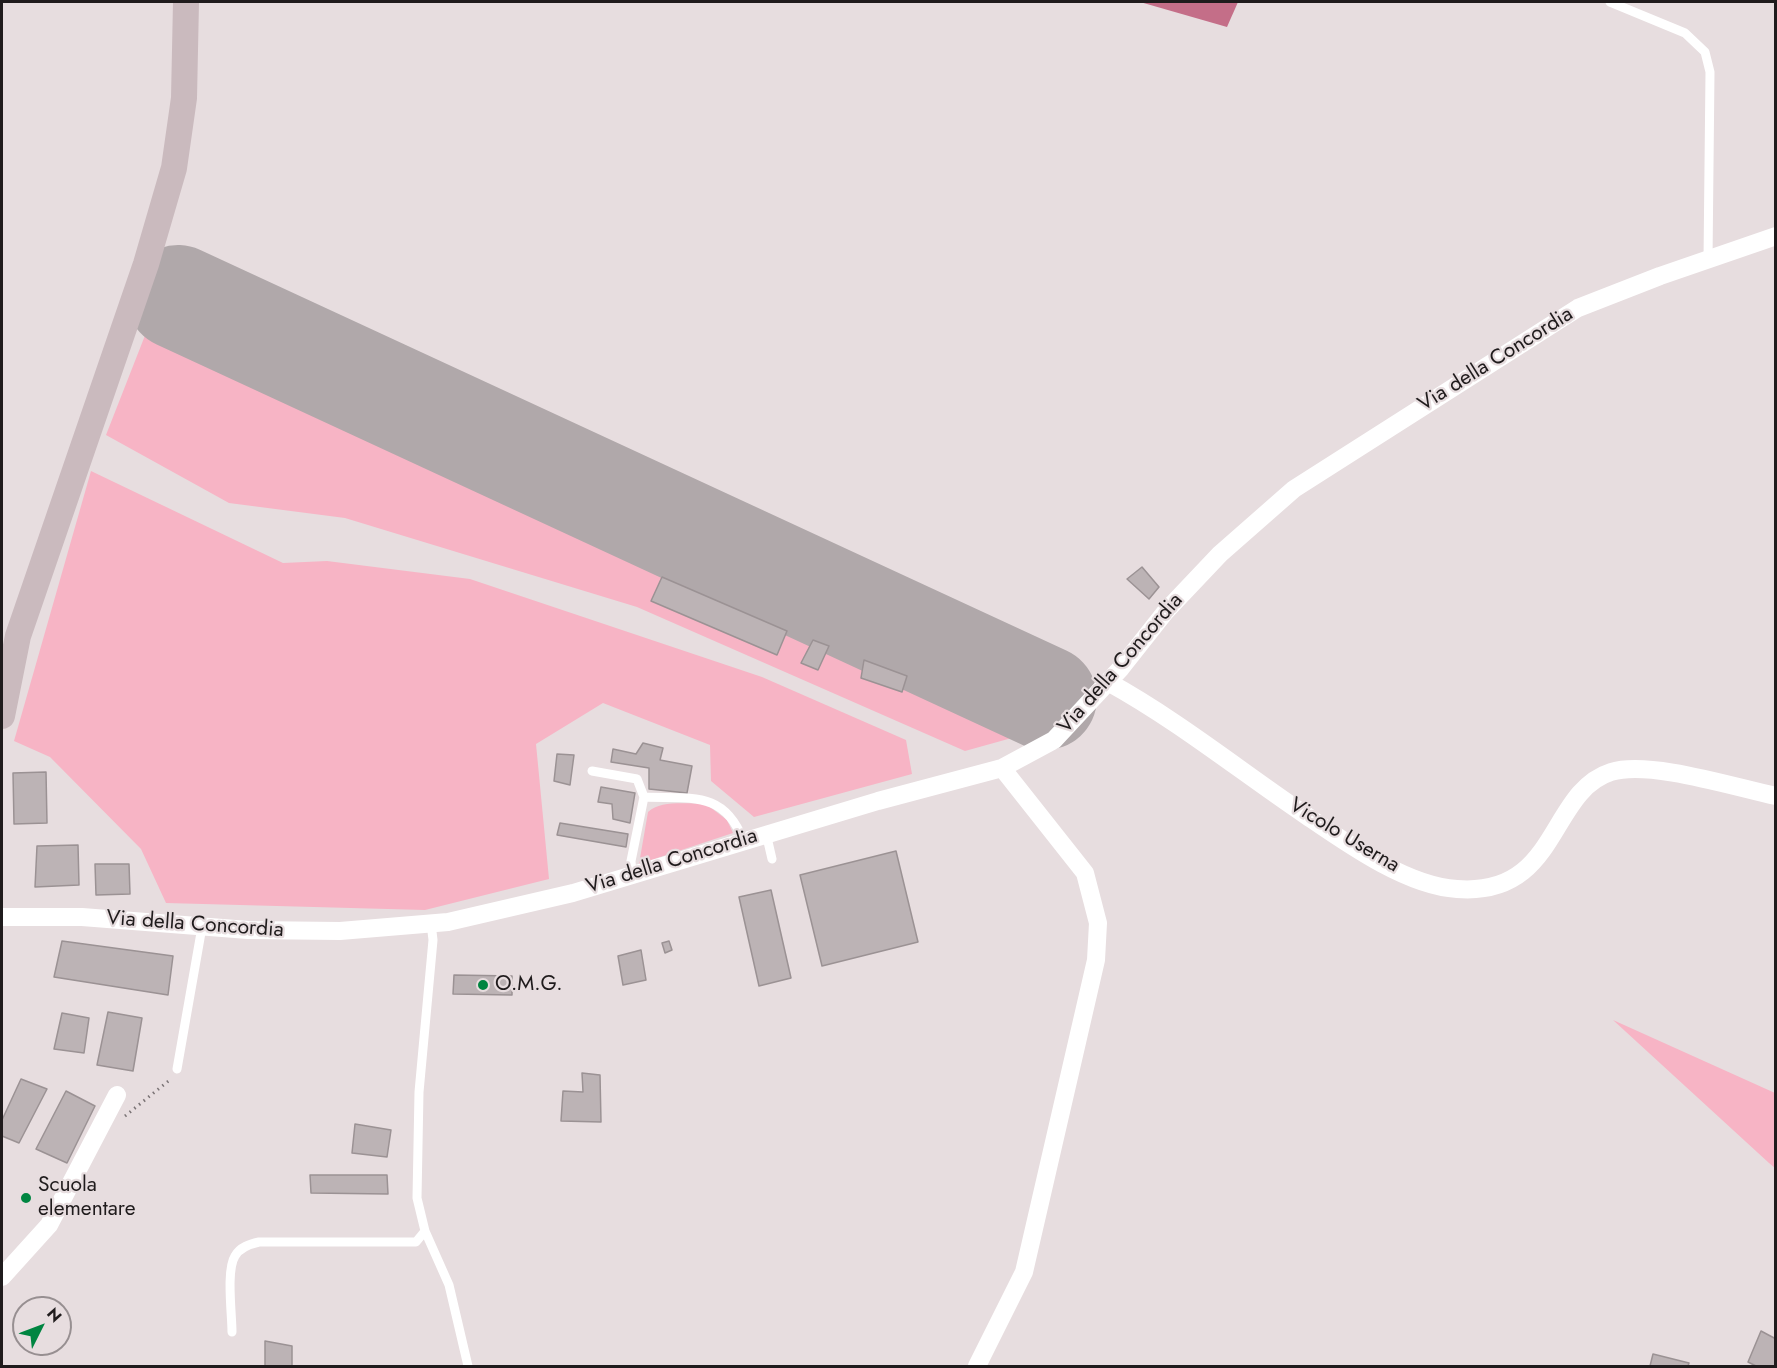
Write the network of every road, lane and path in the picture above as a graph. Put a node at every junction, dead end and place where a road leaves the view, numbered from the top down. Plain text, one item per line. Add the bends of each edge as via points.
1 (186, 2) edge
2 (1610, 2) edge
3 (1776, 236) edge
4 (1708, 260) junction
5 (10, 636) edge
6 (1108, 682) junction
7 (2, 716) edge
8 (1002, 768) junction
9 (592, 771) dead end
10 (1776, 796) edge
11 (644, 797) junction
12 (766, 833) junction
13 (743, 840) junction
14 (772, 859) dead end
15 (632, 874) junction
16 (2, 917) edge
17 (431, 923) junction
18 (202, 927) junction
19 (177, 1069) dead end
20 (117, 1095) dead end
21 (425, 1231) junction
22 (2, 1277) edge
23 (232, 1332) dead end
24 (468, 1366) edge
25 (977, 1366) edge

1 - 5 street via 184,98 174,168 143,275
2 - 4 lane via 1685,33 1705,52 1710,72
3 - 4 street, Via della Concordia
4 - 6 street, Via della Concordia via 1578,308 1294,489 1220,554 1166,611
5 - 7 street
6 - 8 street, Via della Concordia via 1054,740
6 - 10 street, Vicolo Userna via 1154,707 1363,853 1421,880 1456,890 1486,888 1520,873 1539,856 1577,797 1609,772 1645,770
8 - 12 street, Via della Concordia
8 - 25 street via 1085,873 1096,915 1097,942 1024,1272
9 - 11 lane via 637,779
11 - 13 lane via 708,800 724,808 736,822
11 - 15 lane
12 - 13 street, Via della Concordia
12 - 14 lane
13 - 15 street, Via della Concordia
15 - 17 street, Via della Concordia via 573,892
16 - 18 street, Via della Concordia via 82,917
17 - 18 street, Via della Concordia via 340,931
17 - 21 lane via 419,1092 417,1198
18 - 19 lane
20 - 22 street via 49,1225
21 - 23 lane via 416,1242 259,1242 246,1246 235,1255 231,1267
21 - 24 lane via 449,1285

